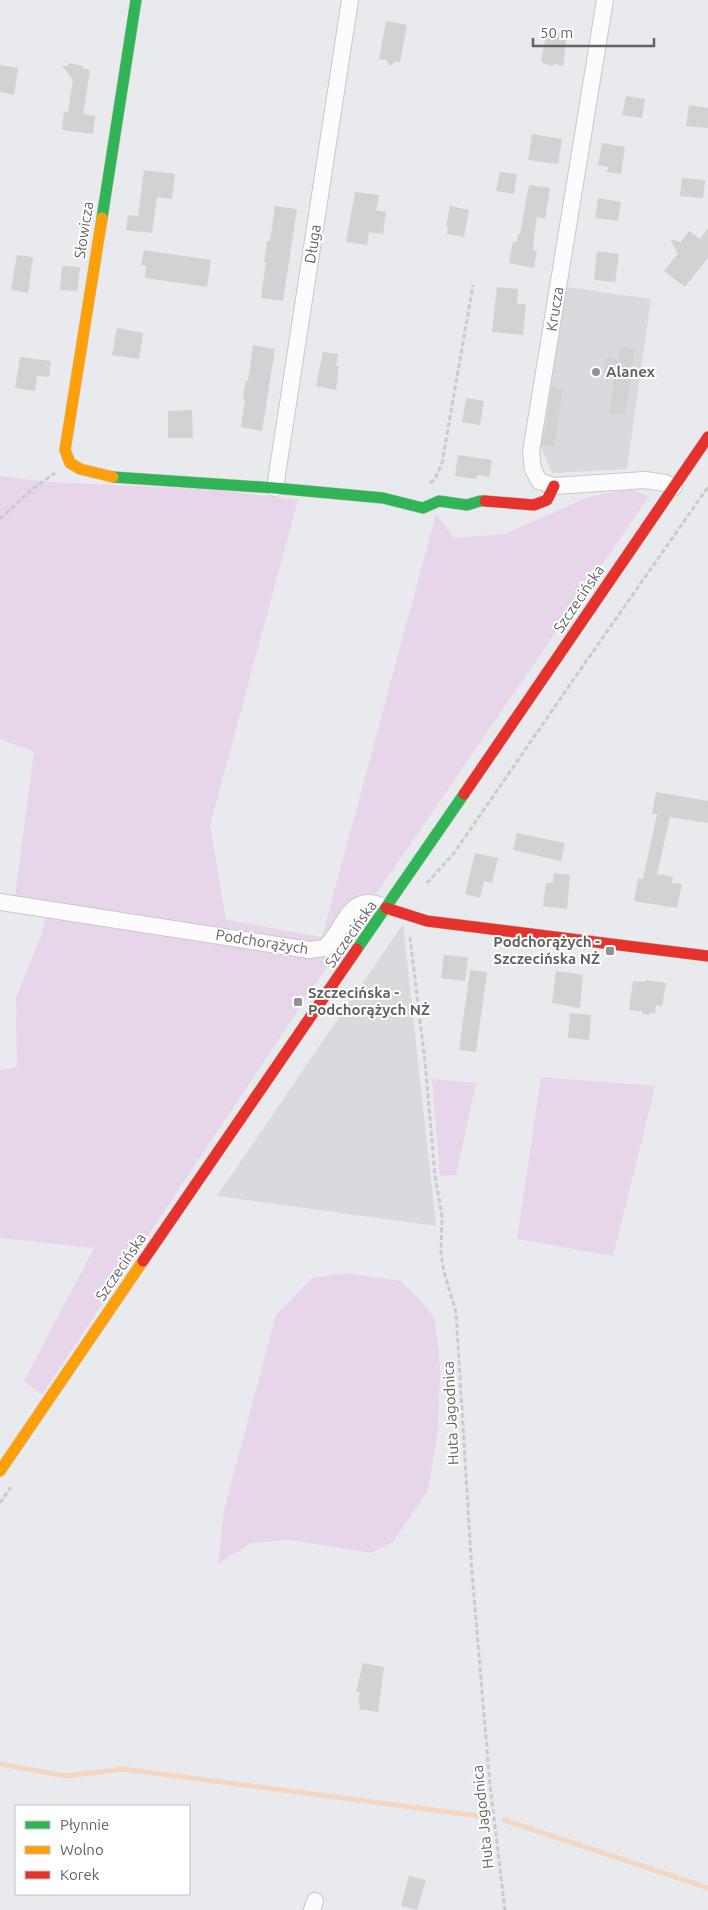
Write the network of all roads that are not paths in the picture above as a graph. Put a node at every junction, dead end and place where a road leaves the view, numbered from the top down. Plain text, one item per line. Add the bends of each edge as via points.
1 (136, 0) edge
2 (350, 0) edge
3 (605, 0) edge
4 (708, 437) edge
5 (554, 486) junction
6 (674, 487) junction
7 (275, 488) junction
8 (0, 902) edge
9 (386, 908) junction
10 (708, 956) edge
11 (0, 1471) edge

1 - 7 street, Słowicza via 65,450 70,463 80,469 120,479
2 - 7 street, Długa
3 - 5 street, Krucza via 531,452 533,469 539,481
4 - 6 street, Szczecińska
5 - 6 street via 644,480
5 - 7 street via 547,500 534,505 480,501 467,505 439,501 423,508 383,498
6 - 9 street, Szczecińska
8 - 9 street, Podchorążych via 310,950 325,948 358,905 370,902
9 - 10 street, Podchorążych via 427,921
9 - 11 street, Szczecińska

